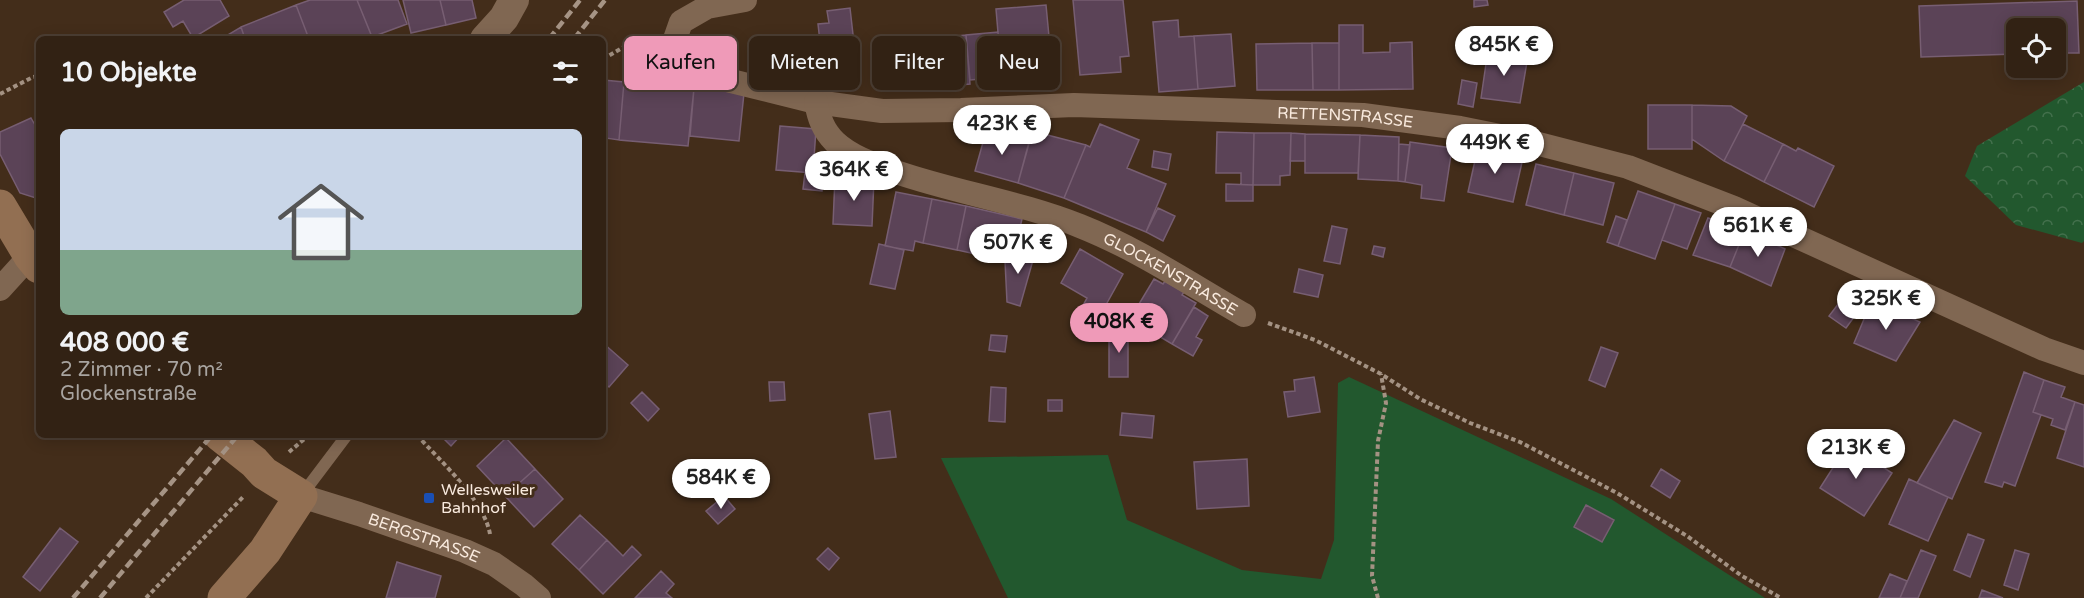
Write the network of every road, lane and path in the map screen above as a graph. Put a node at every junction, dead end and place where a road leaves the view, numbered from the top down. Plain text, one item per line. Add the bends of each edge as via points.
1 (514, 0) edge
2 (745, 0) edge
3 (488, 36) edge
4 (676, 36) edge
5 (624, 47) edge
6 (606, 57) edge
7 (36, 76) edge
8 (737, 82) edge
9 (0, 94) edge
10 (816, 102) junction
11 (0, 206) edge
12 (36, 257) edge
13 (0, 289) edge
14 (1244, 315) joint
15 (2084, 363) edge
16 (1381, 374) junction
17 (223, 438) edge
18 (306, 438) edge
19 (345, 438) edge
20 (420, 438) edge
21 (264, 474) junction
22 (301, 496) junction
23 (494, 564) junction
24 (146, 598) edge
25 (224, 598) edge
26 (539, 598) edge
27 (1378, 598) edge
28 (1781, 598) edge

1 - 3 street
2 - 4 street via 707,7 681,22
5 - 6 path
7 - 9 path
8 - 10 street, RETTENSTRASSE
10 - 14 street, GLOCKENSTRASSE via 820,123 836,143 864,161 936,185 1033,208 1082,226
10 - 15 street, RETTENSTRASSE via 882,111 1074,105 1364,115 1460,128 1628,167 1723,204 2044,349
11 - 12 main road
12 - 13 street
14 - 16 path via 1315,340
16 - 27 path via 1386,403 1378,441 1372,576
16 - 28 path via 1420,399 1520,442 1617,493
17 - 21 main road
18 - 21 path
19 - 22 lane
20 - 23 path via 483,511
21 - 22 main road
21 - 24 path
22 - 23 street, BERGSTRASSE via 431,538
22 - 25 main road via 265,551
23 - 26 street, BERGSTRASSE

